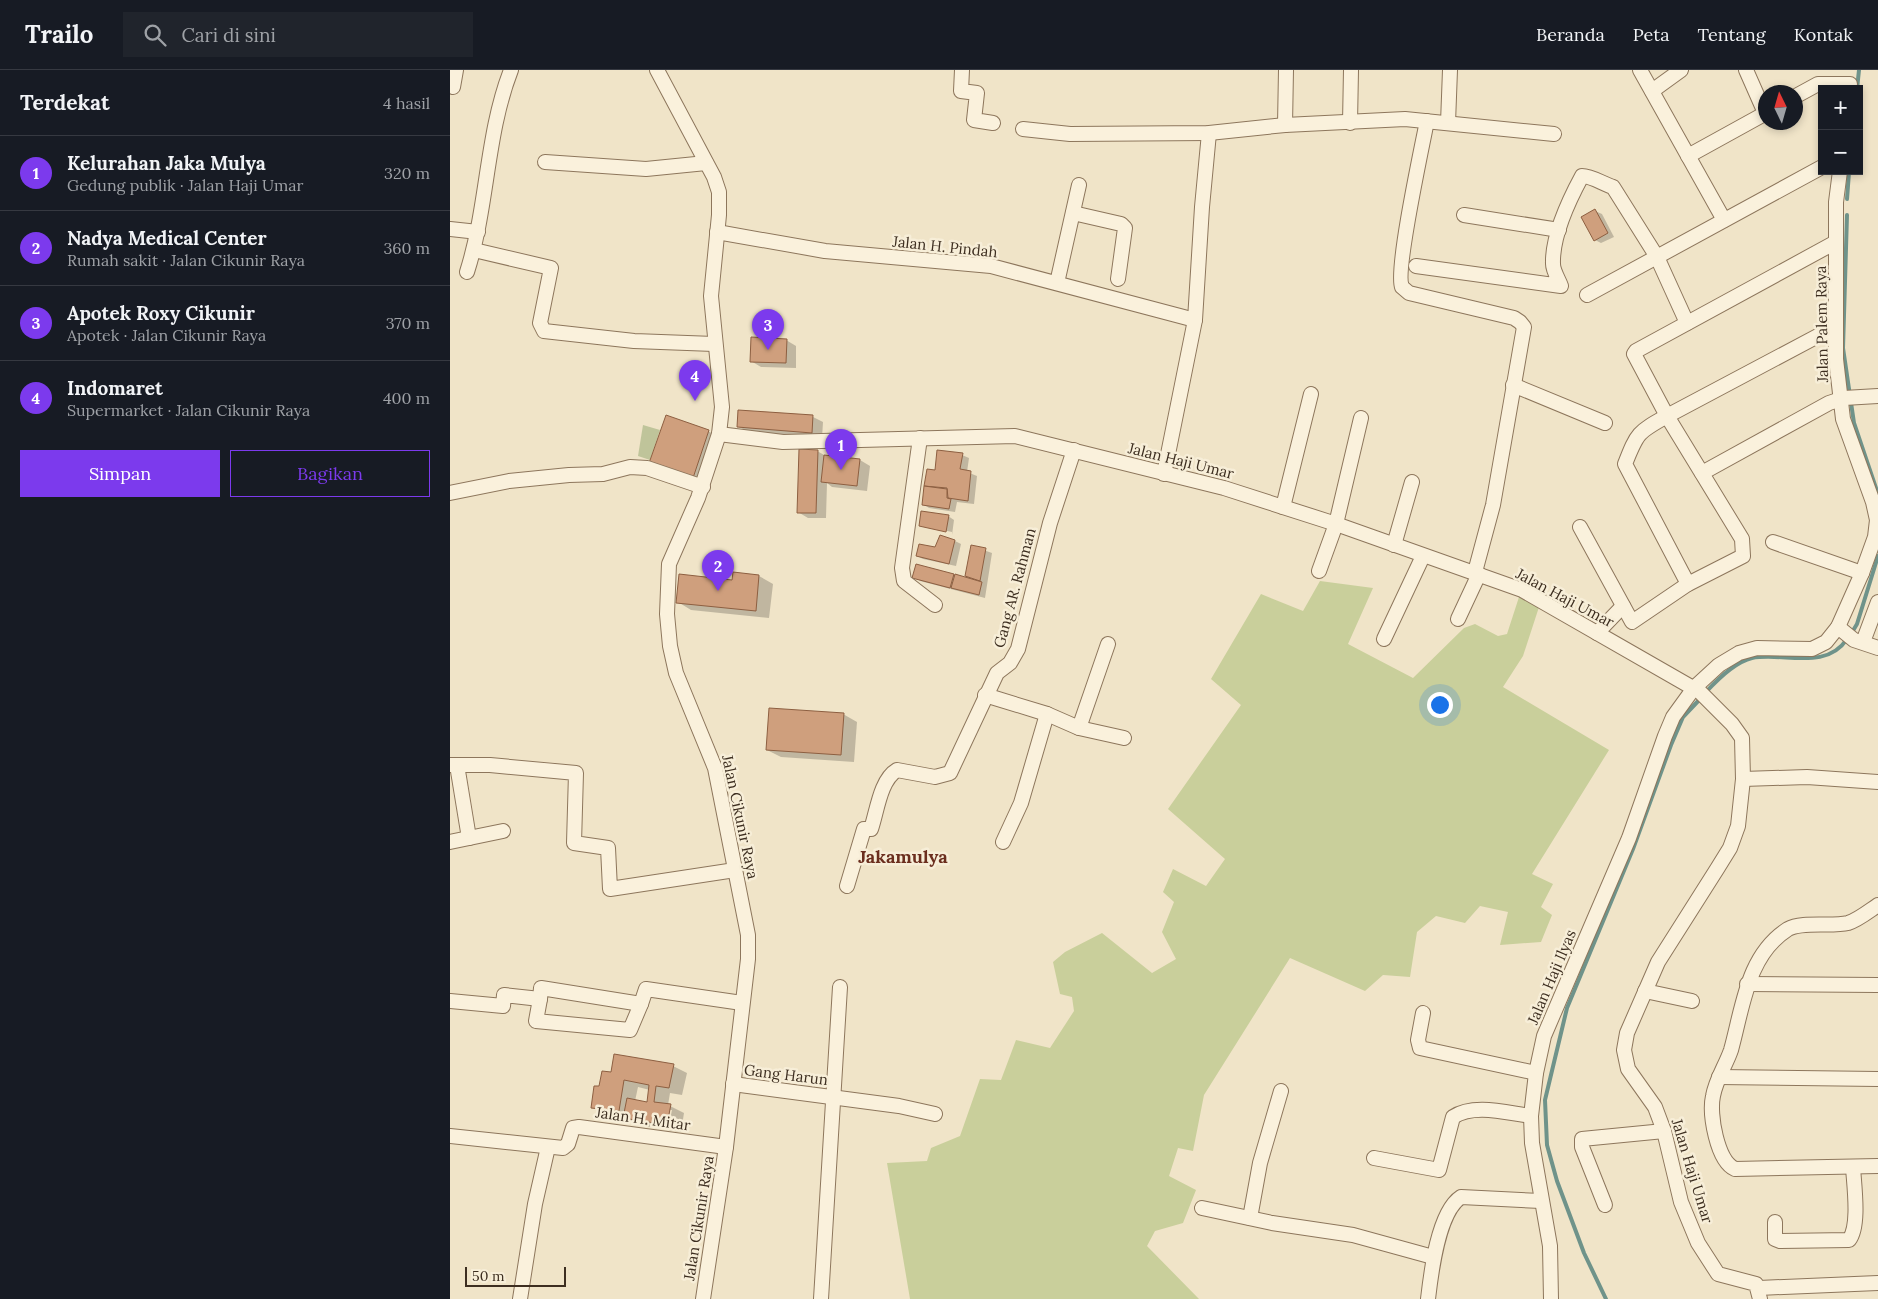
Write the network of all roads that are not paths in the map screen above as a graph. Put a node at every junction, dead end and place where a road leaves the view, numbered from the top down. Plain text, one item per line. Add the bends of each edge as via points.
1 (456, 70) edge
2 (511, 70) edge
3 (657, 70) edge
4 (962, 70) edge
5 (1286, 70) edge
6 (1350, 70) edge
7 (1450, 70) edge
8 (1640, 70) edge
9 (1681, 70) edge
10 (1746, 70) edge
11 (1852, 70) edge
12 (1829, 85) edge
13 (1850, 85) edge
14 (453, 87) dead end
15 (1652, 91) junction
16 (1803, 92) edge
17 (1758, 97) edge
18 (1758, 117) edge
19 (1427, 121) junction
20 (993, 123) dead end
21 (1350, 123) junction
22 (1448, 123) junction
23 (1284, 125) junction
24 (1023, 129) dead end
25 (1210, 134) junction
26 (1554, 134) dead end
27 (1688, 156) junction
28 (545, 162) dead end
29 (706, 163) junction
30 (1818, 169) edge
31 (1839, 175) edge
32 (1079, 184) dead end
33 (1073, 213) junction
34 (1464, 215) dead end
35 (1724, 220) junction
36 (450, 229) edge
37 (1559, 230) junction
38 (478, 232) junction
39 (717, 232) junction
40 (1836, 242) junction
41 (474, 250) junction
42 (1657, 257) junction
43 (1416, 266) dead end
44 (467, 272) dead end
45 (1118, 278) dead end
46 (1057, 283) junction
47 (1587, 295) dead end
48 (1195, 320) junction
49 (1687, 323) junction
50 (1835, 329) junction
51 (714, 344) junction
52 (1513, 385) junction
53 (1311, 394) dead end
54 (1878, 396) edge
55 (1846, 398) junction
56 (1667, 416) junction
57 (1361, 418) dead end
58 (1605, 422) dead end
59 (719, 434) junction
60 (920, 438) junction
61 (1074, 450) junction
62 (1702, 473) junction
63 (1164, 474) junction
64 (1412, 482) dead end
65 (702, 486) junction
66 (450, 493) edge
67 (1875, 501) edge
68 (1283, 507) junction
69 (1336, 524) junction
70 (1580, 527) dead end
71 (1773, 542) dead end
72 (1394, 545) junction
73 (1423, 556) junction
74 (1320, 571) dead end
75 (1477, 573) junction
76 (1862, 573) junction
77 (1688, 584) junction
78 (1878, 602) edge
79 (935, 606) dead end
80 (1623, 606) junction
81 (1458, 619) dead end
82 (1597, 633) junction
83 (1850, 635) junction
84 (1384, 639) dead end
85 (1108, 644) dead end
86 (1878, 648) edge
87 (1701, 693) junction
88 (986, 695) junction
89 (1047, 714) junction
90 (1079, 728) junction
91 (1124, 738) dead end
92 (453, 765) edge
93 (1743, 779) junction
94 (1878, 782) edge
95 (503, 831) dead end
96 (469, 838) junction
97 (450, 842) edge
98 (1003, 842) dead end
99 (735, 870) junction
100 (847, 886) dead end
101 (1878, 905) edge
102 (1748, 984) junction
103 (1878, 985) edge
104 (840, 986) dead end
105 (1645, 991) junction
106 (540, 998) junction
107 (450, 1001) edge
108 (1692, 1001) dead end
109 (742, 1003) junction
110 (641, 1004) junction
111 (1423, 1013) dead end
112 (1536, 1072) junction
113 (1719, 1077) junction
114 (1878, 1079) edge
115 (733, 1084) junction
116 (1281, 1092) dead end
117 (834, 1097) junction
118 (935, 1114) dead end
119 (1532, 1116) junction
120 (1664, 1131) junction
121 (450, 1136) edge
122 (548, 1147) junction
123 (726, 1147) junction
124 (1374, 1158) dead end
125 (1878, 1166) edge
126 (1854, 1167) junction
127 (1542, 1201) junction
128 (1605, 1205) dead end
129 (1202, 1208) dead end
130 (1250, 1218) junction
131 (1775, 1222) dead end
132 (1433, 1257) junction
133 (1878, 1283) edge
134 (1759, 1294) edge
135 (520, 1299) edge
136 (703, 1299) edge
137 (821, 1299) edge
138 (1428, 1299) edge
139 (1551, 1299) edge

1 - 14 street
2 - 38 street via 499,110
3 - 29 street, Jalan Cikunir Raya
4 - 20 street via 961,91 977,93 974,120
5 - 23 street
6 - 21 street
7 - 22 street
8 - 15 street
9 - 15 street
10 - 17 street
11 - 13 street
12 - 16 street via 1818,84
15 - 27 street
18 - 27 street
19 - 21 street
19 - 22 street
19 - 52 street via 1400,283 1408,293 1520,322 1524,334
21 - 23 street
22 - 26 street
23 - 25 street
24 - 25 street via 1070,134
25 - 48 street via 1203,189
27 - 35 street
28 - 29 street via 646,169
29 - 39 street, Jalan Cikunir Raya via 718,192
30 - 35 street
31 - 40 street, Jalan Palem Raya
32 - 33 street
33 - 45 street via 1126,228
33 - 46 street
34 - 37 street
35 - 42 street
36 - 38 street
37 - 42 street via 1567,203 1582,176 1588,176 1613,187
37 - 43 street via 1553,265 1561,286
38 - 41 street
39 - 46 street, Jalan H. Pindah via 825,251 991,266
39 - 51 street, Jalan Cikunir Raya via 711,296
40 - 49 street
40 - 50 street, Jalan Palem Raya
41 - 44 street
41 - 51 street via 551,268 540,323 544,331 634,341
42 - 47 street
42 - 49 street
46 - 48 street, Jalan H. Pindah
48 - 63 street
49 - 56 street via 1634,354
50 - 55 street, Jalan Palem Raya
50 - 56 street
51 - 59 street, Jalan Cikunir Raya via 722,407
52 - 58 street
52 - 75 street via 1493,505
53 - 68 street
54 - 55 street
55 - 62 street via 1794,421
55 - 67 street, Jalan Palem Raya via 1844,419
56 - 62 street
56 - 77 street via 1641,431 1625,464
57 - 69 street
59 - 60 street, Jalan Haji Umar via 784,442
59 - 65 street, Jalan Cikunir Raya
60 - 61 street, Jalan Haji Umar via 1015,436
60 - 79 street via 902,568 904,581
61 - 63 street, Jalan Haji Umar
61 - 88 street, Gang AR. Rahman via 1050,523 1018,649 1010,663 997,673
62 - 77 street via 1742,539 1743,556
63 - 68 street, Jalan Haji Umar via 1224,488
64 - 72 street
65 - 66 street via 647,468 630,467 603,474 509,481
65 - 99 street, Jalan Cikunir Raya via 669,564 668,630 676,672 716,768
67 - 76 street, Jalan Palem Raya via 1875,537
68 - 69 street, Jalan Haji Umar
69 - 72 street, Jalan Haji Umar
69 - 74 street
70 - 80 street
71 - 76 street
72 - 73 street, Jalan Haji Umar
73 - 75 street, Jalan Haji Umar
73 - 84 street
75 - 81 street
75 - 82 street, Jalan Haji Umar via 1522,590
76 - 83 street, Jalan Palem Raya
77 - 80 street via 1632,622
78 - 83 street
80 - 82 street
82 - 87 street, Jalan Haji Umar
83 - 86 street
83 - 87 street, Jalan Palem Raya via 1812,649 1757,648 1739,653 1719,665
85 - 90 street
87 - 93 street, Jalan Haji Umar via 1742,738
87 - 112 street, Jalan Haji Ilyas via 1673,717 1629,838 1544,1036
88 - 89 street
88 - 100 street, Gang AR. Rahman via 950,773 936,777 897,770 892,773 871,829 864,829
89 - 90 street
89 - 98 street via 1021,803
90 - 91 street
92 - 96 street
92 - 99 street via 576,773 574,843 608,848 610,888
93 - 94 street via 1807,777
93 - 105 street, Jalan Haji Umar via 1738,826 1730,848 1658,962
95 - 96 street
96 - 97 street
99 - 109 street, Jalan Cikunir Raya via 748,935
101 - 102 street via 1850,922 1789,928 1761,955
102 - 103 street
102 - 113 street via 1729,1056
104 - 117 street
105 - 108 street
105 - 120 street, Jalan Haji Umar via 1627,1033 1624,1050 1628,1070 1655,1108
106 - 107 street via 504,995 503,1006
106 - 110 street via 540,988
106 - 110 street via 536,1020 630,1030
109 - 110 street via 646,989
109 - 115 street, Jalan Cikunir Raya
111 - 112 street via 1418,1040 1420,1048
112 - 119 street, Jalan Haji Ilyas
113 - 114 street
113 - 126 street via 1712,1097 1713,1115 1718,1143 1724,1159 1732,1167
115 - 117 street, Gang Harun
115 - 123 street, Jalan Cikunir Raya
116 - 130 street via 1260,1163
117 - 118 street, Gang Harun
117 - 137 street
119 - 124 street via 1462,1111 1453,1117 1440,1170
119 - 127 street, Jalan Haji Ilyas via 1532,1143
120 - 128 street via 1582,1139 1582,1147
120 - 134 street, Jalan Haji Umar via 1684,1210 1711,1266 1722,1277 1754,1283
121 - 122 street, Jalan H. Mitar
122 - 123 street, Jalan H. Mitar via 563,1148 568,1144 573,1128 579,1126
122 - 135 street
123 - 136 street, Jalan Cikunir Raya
125 - 126 street
126 - 131 street via 1855,1222 1849,1240 1780,1241 1775,1239
127 - 132 street via 1461,1197 1448,1211
127 - 139 street, Jalan Haji Ilyas via 1550,1246
129 - 130 street
130 - 132 street via 1353,1235
132 - 138 street
133 - 134 street

